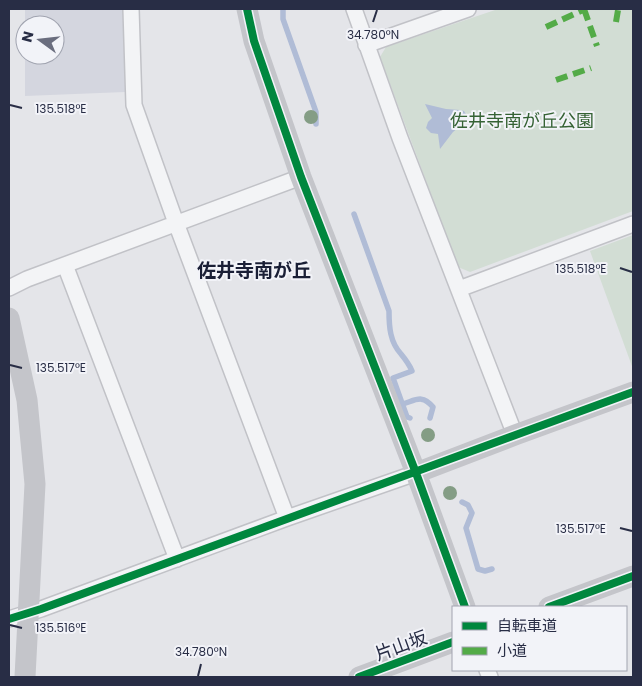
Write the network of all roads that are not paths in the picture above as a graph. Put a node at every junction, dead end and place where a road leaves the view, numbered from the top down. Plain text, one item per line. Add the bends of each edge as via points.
1 (132, 9) edge
2 (247, 9) edge
3 (354, 9) edge
4 (468, 9) edge
5 (366, 45) junction
6 (302, 176) junction
7 (176, 223) junction
8 (633, 224) edge
9 (66, 265) junction
10 (9, 288) edge
11 (459, 289) junction
12 (9, 318) edge
13 (633, 392) edge
14 (515, 434) junction
15 (416, 473) junction
16 (288, 518) junction
17 (176, 559) junction
18 (633, 576) edge
19 (465, 606) edge
20 (552, 606) edge
21 (18, 617) edge
22 (452, 642) edge
23 (24, 677) edge
24 (359, 677) edge

1 - 7 street via 134,105
2 - 6 street via 254,42
3 - 5 street
4 - 5 street
5 - 11 street
6 - 7 street
6 - 15 street
7 - 9 street
7 - 16 street
8 - 11 street
9 - 10 street
9 - 17 street
11 - 14 street
12 - 21 street via 27,400 35,484
13 - 14 street
14 - 15 street
15 - 16 street
15 - 19 street
16 - 17 street
17 - 21 street
18 - 20 street
21 - 23 street
22 - 24 street, 片山坂

